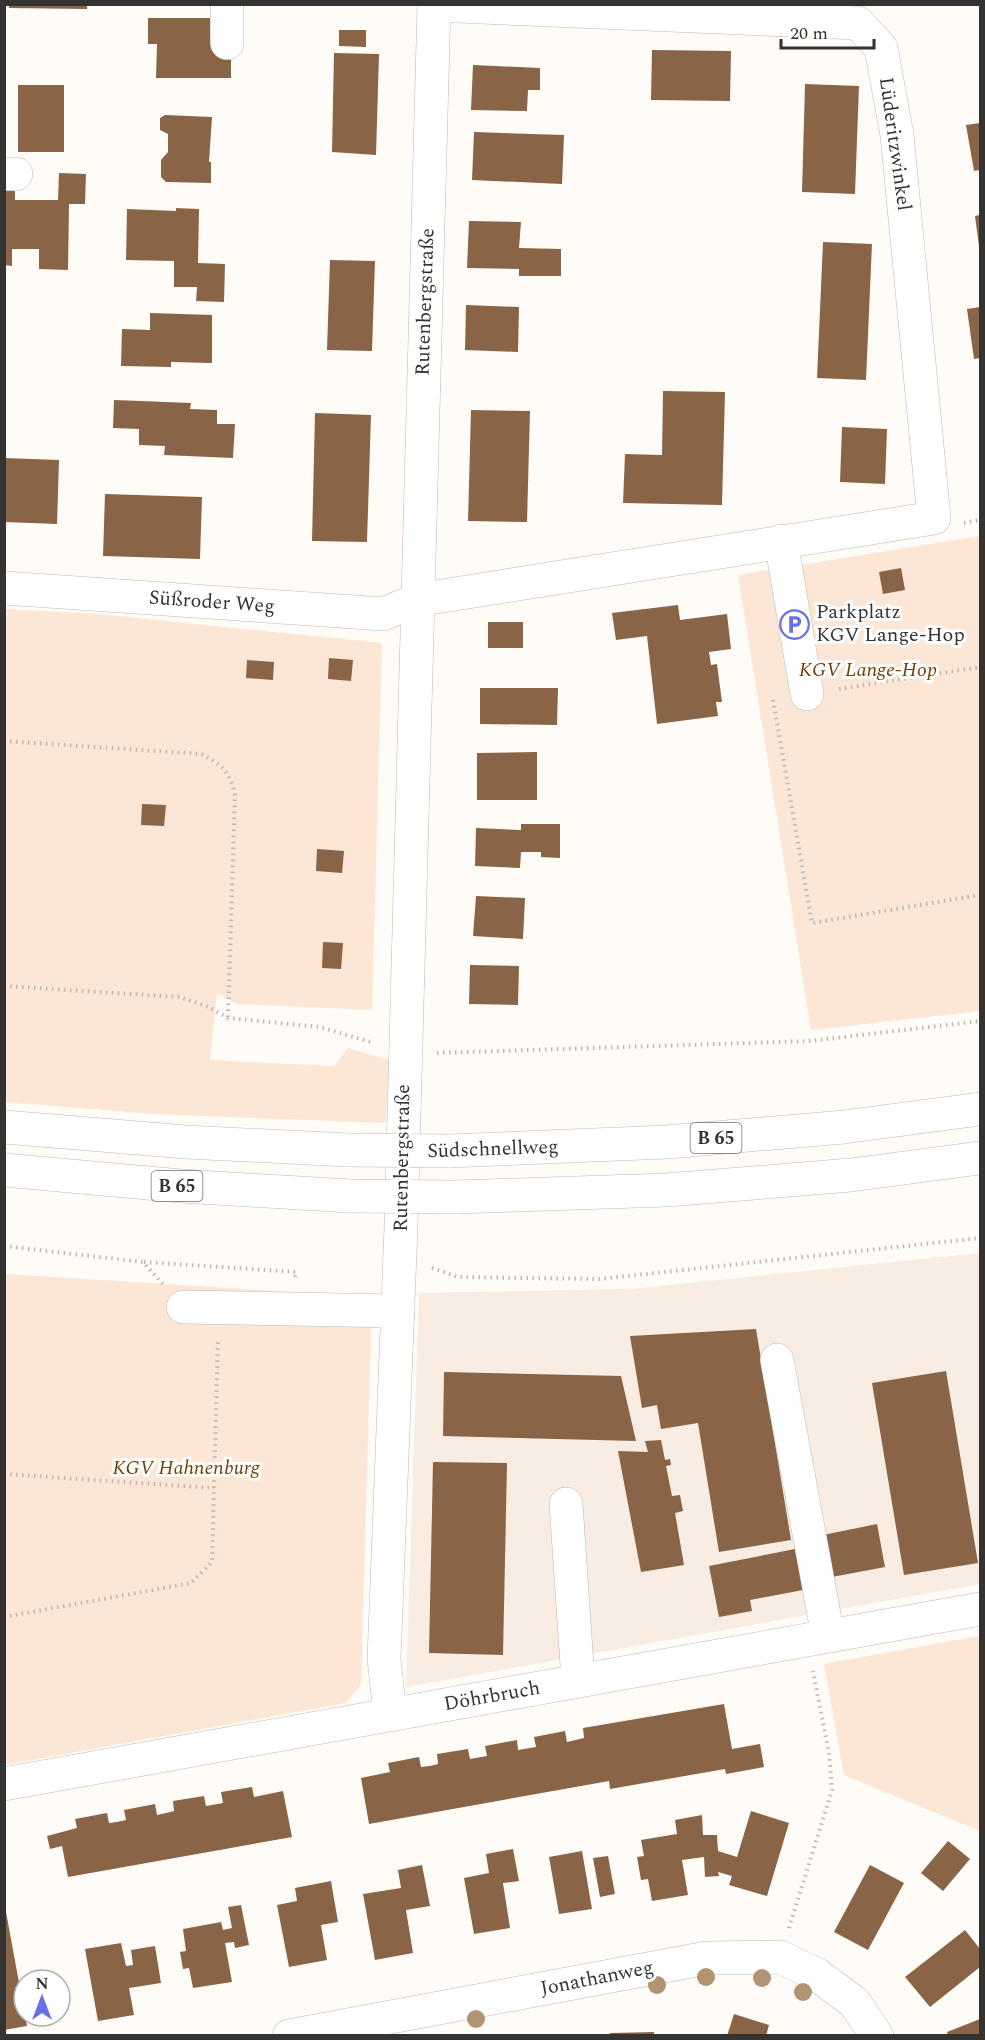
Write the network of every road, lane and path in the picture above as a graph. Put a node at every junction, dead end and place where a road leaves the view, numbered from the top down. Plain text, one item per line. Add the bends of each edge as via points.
1 (434, 5) edge
2 (227, 10) dead end
3 (227, 43) dead end
4 (781, 541) junction
5 (4, 588) edge
6 (417, 600) junction
7 (981, 668) edge
8 (807, 694) junction
9 (4, 741) edge
10 (981, 896) edge
11 (4, 986) edge
12 (228, 1018) junction
13 (981, 1021) edge
14 (404, 1053) junction
15 (981, 1109) edge
16 (4, 1127) edge
17 (981, 1158) edge
18 (4, 1170) edge
19 (981, 1238) edge
20 (4, 1246) edge
21 (400, 1257) junction
22 (143, 1262) junction
23 (183, 1307) joint
24 (219, 1307) junction
25 (295, 1309) junction
26 (398, 1311) junction
27 (777, 1360) dead end
28 (4, 1473) edge
29 (214, 1488) junction
30 (566, 1504) dead end
31 (981, 1609) edge
32 (4, 1617) edge
33 (817, 1637) junction
34 (578, 1680) junction
35 (390, 1714) junction
36 (4, 1784) edge
37 (780, 1957) junction
38 (289, 2036) edge
39 (877, 2036) edge

1 - 4 main road, Lüderitzwinkel via 858,23 881,48 897,135 934,518
1 - 6 main road, Rutenbergstraße
2 - 3 main road
4 - 6 main road
4 - 8 main road
5 - 6 main road, Süßroder Weg via 383,614
6 - 14 main road, Rutenbergstraße
7 - 8 path
8 - 10 path via 773,699 812,923
9 - 12 path via 201,754 219,762 231,776 235,795
11 - 12 path via 179,997
12 - 14 path via 320,1027
13 - 14 path via 810,1041
14 - 21 main road, Rutenbergstraße
15 - 16 main road, Südschnellweg / B 65, bridge via 844,1127 667,1142 449,1151 186,1142
17 - 18 main road, B 65, bridge via 851,1175 667,1190 455,1197 350,1196 181,1186
19 - 21 path via 599,1279 458,1278
20 - 22 path
21 - 26 main road, Rutenbergstraße
22 - 23 path
22 - 25 path via 296,1272
23 - 24 main road
24 - 25 main road
24 - 29 path
25 - 26 main road
26 - 35 main road, Rutenbergstraße via 384,1672
27 - 33 main road
28 - 29 path
29 - 32 path via 212,1562 191,1583
30 - 34 main road
31 - 33 main road, Döhrbruch
33 - 34 main road, Döhrbruch
33 - 37 path via 832,1790
34 - 35 main road, Döhrbruch
35 - 36 main road, Döhrbruch
37 - 38 main road, Jonathanweg via 707,1958
37 - 39 main road, Jonathanweg via 816,1974 854,2002

